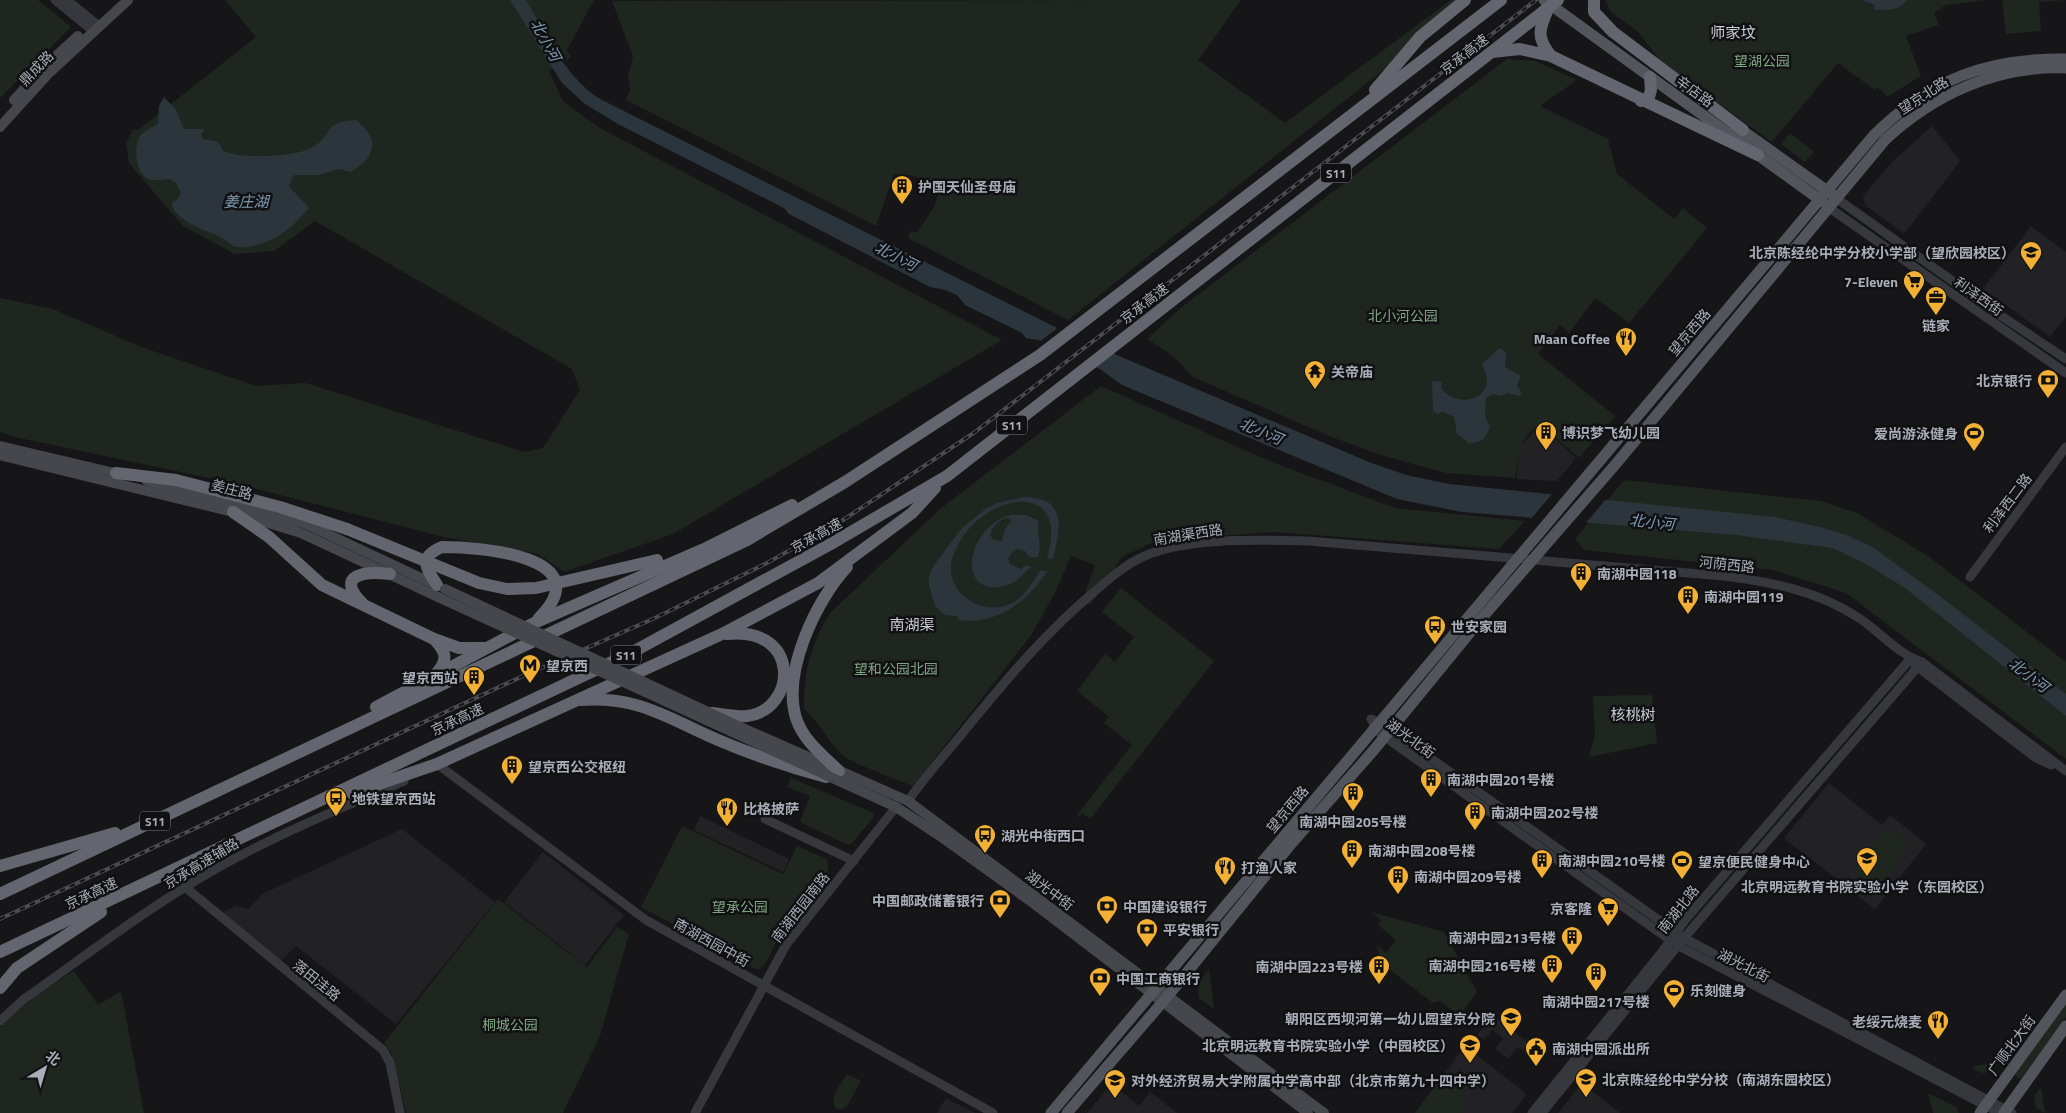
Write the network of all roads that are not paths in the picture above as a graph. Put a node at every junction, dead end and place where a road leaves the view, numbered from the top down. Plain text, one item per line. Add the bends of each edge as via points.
1 (55, 0) edge
2 (66, 0) edge
3 (119, 0) edge
4 (128, 0) edge
5 (1465, 0) edge
6 (1501, 0) edge
7 (1594, 0) edge
8 (1550, 4) edge
9 (94, 26) junction
10 (1492, 52) junction
11 (1550, 56) junction
12 (2066, 59) edge
13 (2066, 68) edge
14 (1650, 77) junction
15 (1642, 101) junction
16 (1357, 110) junction
17 (0, 119) edge
18 (0, 128) edge
19 (1743, 130) junction
20 (1758, 155) junction
21 (1828, 199) junction
22 (2066, 359) edge
23 (2066, 373) edge
24 (0, 446) edge
25 (2066, 447) edge
26 (0, 455) edge
27 (116, 473) junction
28 (947, 476) junction
29 (845, 482) junction
30 (233, 512) junction
31 (868, 547) junction
32 (704, 549) junction
33 (1519, 559) junction
34 (1533, 560) junction
35 (390, 574) junction
36 (1970, 577) dead end
37 (440, 591) junction
38 (366, 607) junction
39 (534, 623) junction
40 (722, 634) junction
41 (434, 639) junction
42 (490, 648) junction
43 (1911, 658) junction
44 (1920, 666) junction
45 (430, 680) junction
46 (573, 701) junction
47 (712, 714) junction
48 (1383, 730) junction
49 (310, 748) junction
50 (437, 764) junction
51 (2066, 771) edge
52 (839, 776) junction
53 (2066, 776) edge
54 (908, 801) junction
55 (896, 807) junction
56 (295, 812) junction
57 (765, 819) dead end
58 (151, 823) junction
59 (854, 861) junction
60 (0, 866) edge
61 (155, 880) junction
62 (185, 888) junction
63 (0, 894) edge
64 (1677, 939) junction
65 (0, 952) edge
66 (18, 968) junction
67 (0, 983) edge
68 (764, 986) junction
69 (0, 988) edge
70 (1154, 991) junction
71 (2066, 995) edge
72 (1164, 1000) junction
73 (0, 1021) edge
74 (2066, 1026) edge
75 (2013, 1067) junction
76 (2028, 1078) junction
77 (1985, 1106) edge
78 (2006, 1112) edge
79 (400, 1113) edge
80 (696, 1113) edge
81 (993, 1113) edge
82 (1051, 1113) edge
83 (1066, 1113) edge
84 (1308, 1113) edge
85 (1324, 1113) edge
86 (1532, 1113) edge
87 (1542, 1113) edge

1 - 9 street
2 - 9 street
3 - 9 main road
4 - 9 main road
5 - 16 highway via 1420,37
6 - 16 highway, 京承高速 / S11
7 - 19 highway via 1594,12 1613,32
8 - 10 highway, 京承高速 / S11
8 - 11 highway via 1539,30 1542,45
8 - 14 main road, 辛店路
8 - 19 main road, 辛店路 via 1687,97
9 - 17 main road, 鼎成路 via 43,68
9 - 18 main road, 鼎成路
10 - 11 highway via 1520,49
10 - 28 highway, 京承高速 / S11
11 - 15 highway
12 - 21 main road, 望京北路 via 2022,59 1968,74 1934,89 1883,126
13 - 21 main road, 望京北路 via 2003,74 1970,83 1946,96 1893,133
14 - 15 highway via 1649,97
14 - 20 main road, 辛店路
15 - 20 highway
16 - 29 highway, 京承高速 / S11 via 1040,355
19 - 21 main road, 辛店路
20 - 21 main road, 辛店路
21 - 22 street, 利泽西街
21 - 23 street, 利泽西街
21 - 33 main road, 望京西路
21 - 34 main road, 望京西路 via 1590,495
24 - 27 main road, 姜庄路
25 - 36 street, 利泽西二路
26 - 30 main road, 姜庄路
27 - 32 highway, bridge via 176,480 280,507 479,583 508,589 536,588
27 - 37 main road, 姜庄路 via 306,524
28 - 31 highway via 912,512
28 - 56 highway, 京承高速 / S11 via 829,546 629,654
29 - 32 highway
29 - 49 highway, 京承高速 / S11 via 747,540
30 - 35 main road, 姜庄路 via 301,533
30 - 38 highway via 268,536 322,585
31 - 40 highway via 818,583
31 - 52 highway via 845,569 817,610 797,666 794,690 801,728
32 - 39 highway
33 - 34 street, 河荫西路
33 - 48 main road, 望京西路
33 - 54 street, 南湖渠西路 via 1262,540 1219,542 1147,555 1118,571 1053,628
34 - 43 street, 河荫西路 via 1724,576 1791,587 1859,618
34 - 48 main road, 望京西路
35 - 37 main road, 姜庄路
35 - 38 highway via 364,572 356,576 352,591
37 - 39 highway via 426,567 432,551 442,547 526,557 553,575 556,589 550,607
37 - 47 main road, 湖光中街, bridge
37 - 52 main road, bridge
38 - 41 highway
39 - 42 highway
40 - 46 highway
40 - 47 highway via 756,634 771,642 781,655 784,671 776,699 765,710 747,716
41 - 42 highway via 459,648
41 - 45 highway via 445,657 442,668
42 - 45 highway
43 - 44 street, 河荫西路
43 - 64 street, 南湖北路
44 - 51 street, 河荫西路
44 - 53 street, 河荫西路 via 2036,758
44 - 64 street, 南湖北路
45 - 49 highway via 368,711
46 - 50 highway
46 - 52 highway via 618,700 644,706 726,743 800,770
47 - 52 main road, 湖光中街, bridge
48 - 64 street, 湖光北街
48 - 70 main road, 望京西路
48 - 72 main road, 望京西路
49 - 58 highway, 京承高速 / S11
50 - 56 highway
50 - 62 street, 京承高速辅路 via 249,851
50 - 68 street, 南湖西园中街 via 646,920
52 - 54 main road, 湖光中街
52 - 55 main road, 湖光中街
54 - 70 main road, 湖光中街
55 - 59 street, 南湖西园南路
55 - 70 main road, 湖光中街
56 - 61 highway, 京承高速 / S11
57 - 59 street
58 - 60 highway
58 - 63 highway, 京承高速 / S11
59 - 68 street, 南湖西园南路 via 794,934
61 - 65 highway, 京承高速 / S11
61 - 66 highway
62 - 73 street, 京承高速辅路 via 24,998
62 - 79 street, 落田洼路 via 383,1050 390,1063
64 - 77 street, 湖光北街
64 - 86 street, 南湖北路
64 - 87 street, 南湖北路
66 - 67 highway
66 - 69 highway
68 - 80 street, 南湖西园南路
68 - 81 street, 南湖西园中街
70 - 72 main road, 湖光中街
70 - 82 main road, 望京西路
71 - 75 main road, 广顺北大街
72 - 83 main road, 望京西路
72 - 84 main road, 湖光中街
72 - 85 main road, 湖光中街
74 - 76 main road
75 - 76 main road via 2012,1078 2018,1082
75 - 77 main road, 广顺北大街
76 - 78 main road
77 - 78 street, 湖光北街

